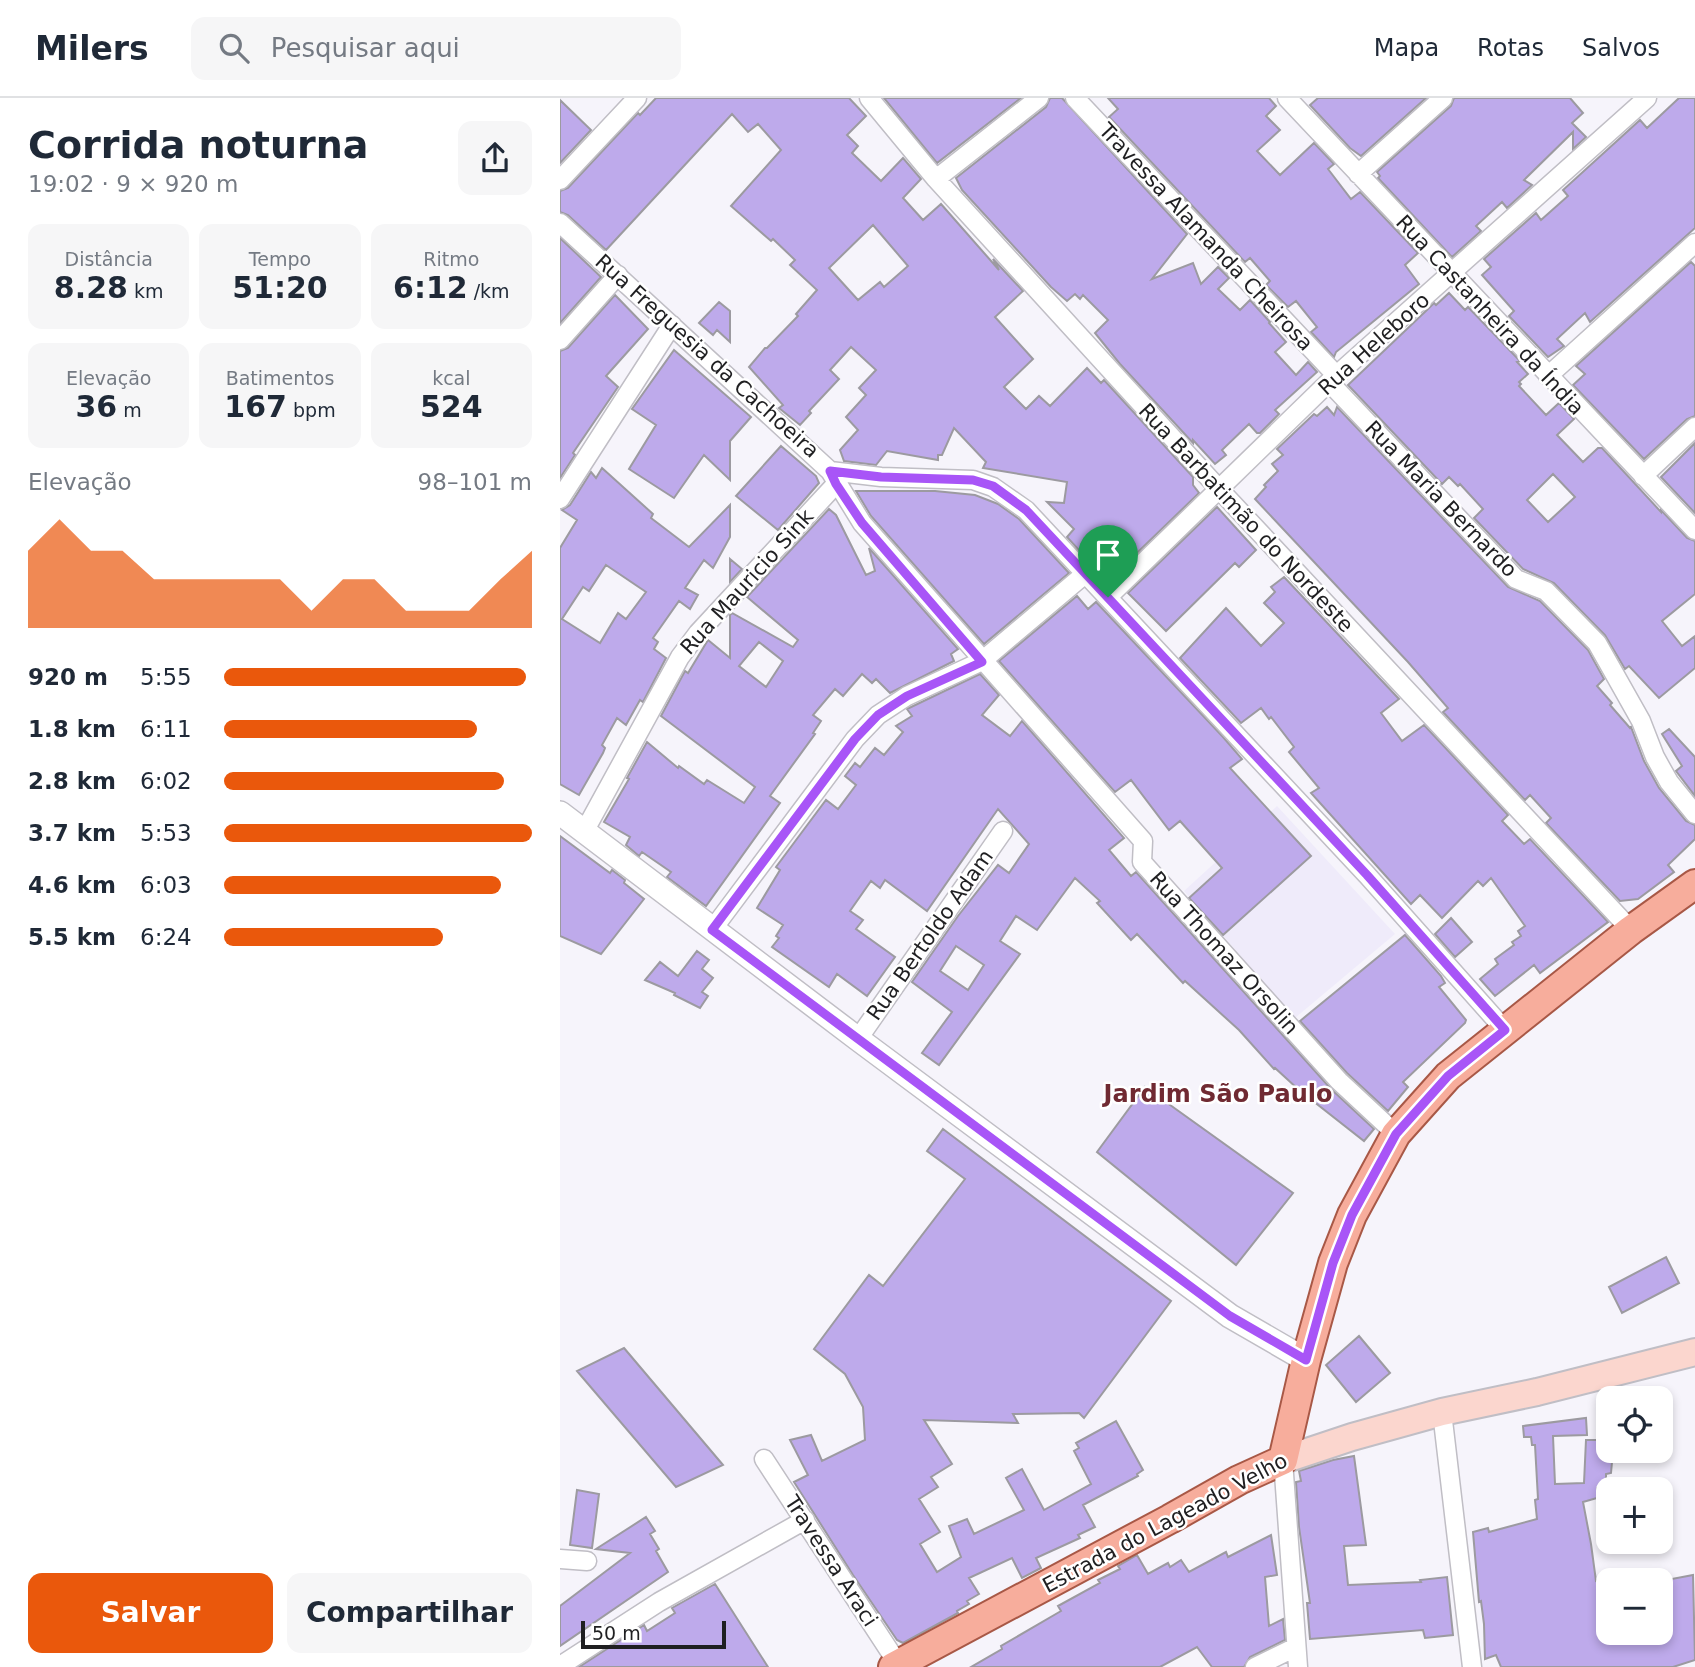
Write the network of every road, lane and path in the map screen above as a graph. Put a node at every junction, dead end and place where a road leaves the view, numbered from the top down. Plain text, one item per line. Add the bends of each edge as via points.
1 (637, 98) edge
2 (869, 98) edge
3 (1039, 98) edge
4 (1287, 98) edge
5 (1443, 98) edge
6 (1647, 98) edge
7 (1076, 99) edge
8 (1358, 174) junction
9 (936, 179) junction
10 (560, 180) edge
11 (560, 223) edge
12 (1695, 243) edge
13 (1452, 274) junction
14 (618, 275) junction
15 (672, 325) junction
16 (560, 340) edge
17 (1548, 376) junction
18 (1333, 379) junction
19 (1695, 427) edge
20 (1643, 476) junction
21 (833, 477) junction
22 (1219, 489) junction
23 (560, 499) edge
24 (1695, 530) edge
25 (1085, 574) junction
26 (1108, 597) junction
27 (982, 662) junction
28 (560, 813) edge
29 (1695, 814) edge
30 (1003, 831) dead end
31 (584, 832) junction
32 (1695, 884) edge
33 (712, 930) junction
34 (1631, 930) junction
35 (1505, 1030) junction
36 (858, 1039) junction
37 (1396, 1134) junction
38 (1695, 1352) edge
39 (1306, 1360) junction
40 (1442, 1412) junction
41 (764, 1459) dead end
42 (1283, 1460) junction
43 (805, 1520) junction
44 (560, 1559) edge
45 (587, 1562) dead end
46 (1296, 1647) junction
47 (560, 1666) edge
48 (897, 1666) edge
49 (1255, 1667) edge
50 (1298, 1667) edge
51 (1472, 1667) edge

1 - 10 street
2 - 9 street, Rua Barbatimão do Nordeste
3 - 9 street
4 - 8 street, Rua Castanheira da Índia
5 - 8 street
6 - 13 street, Rua Heleboro
7 - 18 street, Travessa Alamanda Cheirosa
8 - 13 street, Rua Castanheira da Índia
9 - 22 street, Rua Barbatimão do Nordeste
11 - 14 street, Rua Freguesia da Cachoeira
12 - 17 street
13 - 17 street, Rua Castanheira da Índia
13 - 18 street, Rua Heleboro
14 - 15 street, Rua Freguesia da Cachoeira
14 - 16 street
15 - 21 street, Rua Freguesia da Cachoeira
15 - 23 street
17 - 20 street, Rua Castanheira da Índia
18 - 22 street, Rua Heleboro
18 - 29 street, Rua Maria Bernardo via 1516,579 1546,591 1597,643 1669,782
19 - 20 street
20 - 24 street, Rua Castanheira da Índia
21 - 25 street, Rua Freguesia da Cachoeira via 973,480 993,486 1026,510
21 - 27 street, Rua Thomaz Orsolin via 862,523
21 - 31 street, Rua Mauricio Sink via 680,657
22 - 26 street, Rua Heleboro
22 - 34 street, Rua Barbatimão do Nordeste
25 - 26 street, Rua Freguesia da Cachoeira
25 - 27 street
26 - 35 street, Rua Freguesia da Cachoeira
27 - 33 street via 907,696 878,715 855,739
27 - 37 street, Rua Thomaz Orsolin via 1143,841 1142,862 1339,1081
28 - 31 street
30 - 36 street, Rua Bertoldo Adam
31 - 33 street
32 - 34 main road
33 - 36 street
34 - 35 main road
35 - 37 main road via 1448,1076
36 - 39 street via 1230,1316
37 - 39 main road via 1352,1215 1333,1263
38 - 40 main road, Estrada do Lageado Velho
39 - 42 main road
40 - 42 main road, Estrada do Lageado Velho
40 - 51 street
41 - 43 street, Travessa Araci
42 - 46 street
42 - 48 main road, Estrada do Lageado Velho
43 - 47 street via 659,1602
43 - 48 street, Travessa Araci
44 - 45 street
46 - 49 street
46 - 50 street

